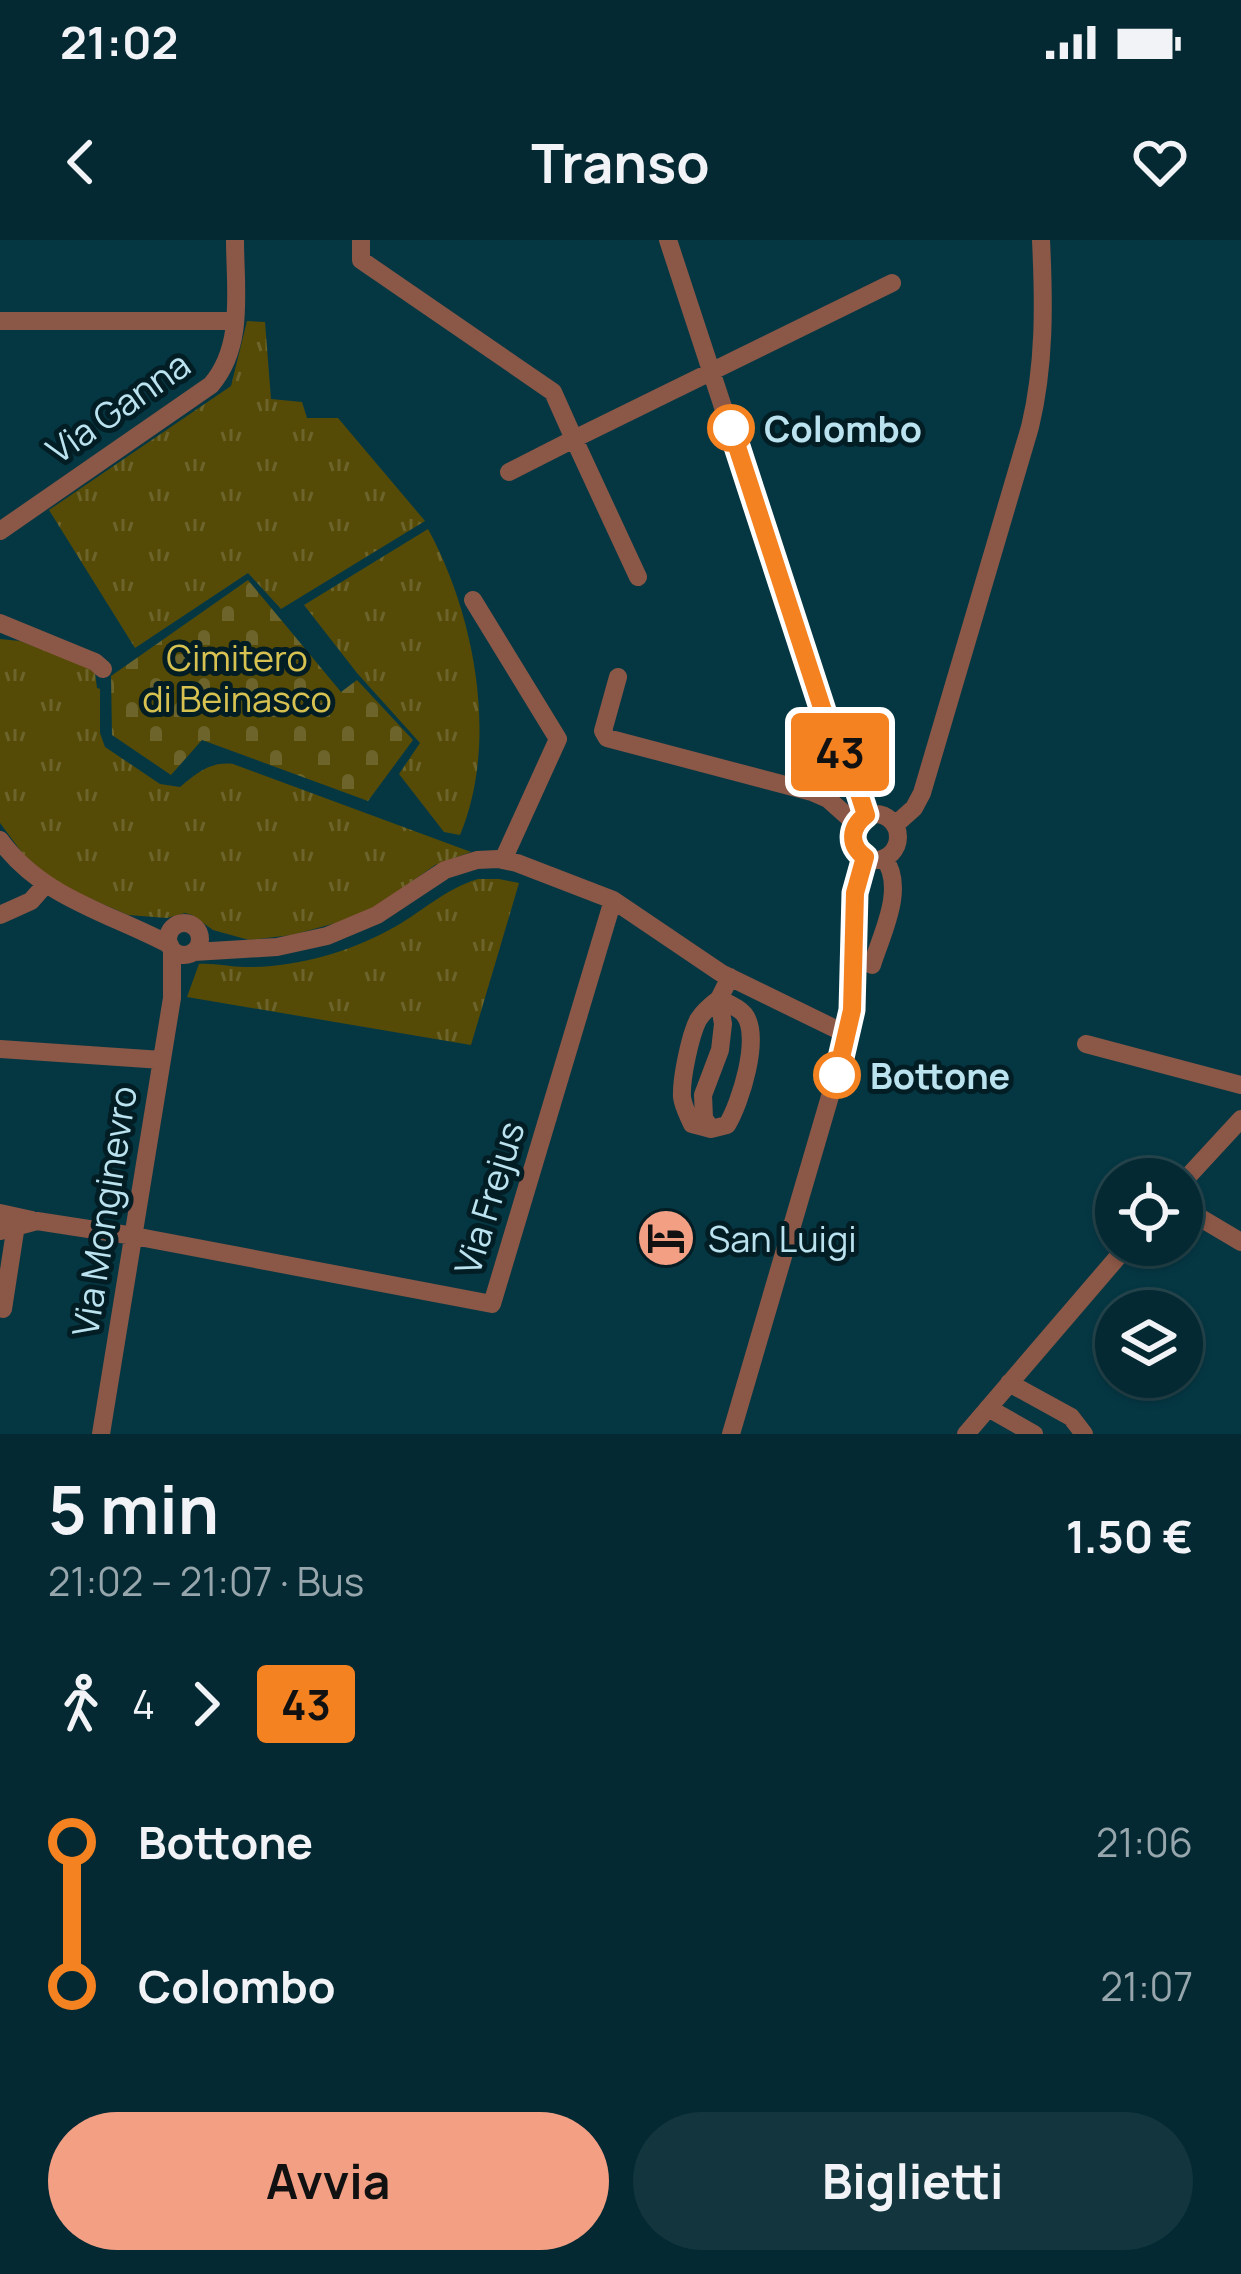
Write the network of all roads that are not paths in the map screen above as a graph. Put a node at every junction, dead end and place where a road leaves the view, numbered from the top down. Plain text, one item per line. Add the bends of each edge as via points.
1 (235, 240) edge
2 (361, 240) edge
3 (668, 240) edge
4 (1041, 240) edge
5 (892, 283) dead end
6 (0, 321) edge
7 (235, 321) junction
8 (713, 371) junction
9 (574, 439) junction
10 (509, 472) dead end
11 (0, 531) edge
12 (638, 577) dead end
13 (473, 600) dead end
14 (0, 628) edge
15 (103, 669) dead end
16 (618, 677) dead end
17 (861, 820) junction
18 (895, 825) junction
19 (0, 840) edge
20 (874, 857) junction
21 (510, 861) junction
22 (45, 885) junction
23 (613, 900) junction
24 (0, 915) edge
25 (184, 943) junction
26 (872, 965) dead end
27 (730, 977) junction
28 (719, 999) junction
29 (848, 1035) junction
30 (1086, 1044) dead end
31 (0, 1048) edge
32 (162, 1060) junction
33 (1241, 1085) edge
34 (1241, 1120) edge
35 (711, 1129) junction
36 (1203, 1161) edge
37 (1203, 1219) edge
38 (5, 1223) edge
39 (134, 1236) junction
40 (1241, 1241) edge
41 (1110, 1266) edge
42 (0, 1308) edge
43 (1009, 1383) junction
44 (988, 1408) junction
45 (101, 1434) edge
46 (731, 1434) edge
47 (967, 1434) edge
48 (1034, 1434) edge
49 (1084, 1434) edge

1 - 7 street, Via Ganna
2 - 9 street via 362,260 553,392
3 - 8 street
4 - 18 street via 1044,327 1030,427 922,793
5 - 8 street
6 - 7 street
7 - 11 street, Via Ganna via 230,356 211,385
8 - 9 street
8 - 17 street via 827,723 856,784
9 - 10 street
9 - 12 street
13 - 21 street via 558,739
14 - 15 street
16 - 17 street via 607,738 812,792
17 - 18 street via 882,815
17 - 20 street via 853,842
18 - 20 street via 896,845
19 - 22 street
20 - 26 street via 892,871 894,889
20 - 29 street via 855,893
21 - 23 street
21 - 25 street via 445,870 377,915 303,943
22 - 24 street via 31,902
22 - 25 street
23 - 27 street
23 - 39 street, Via Frejus via 492,1304
25 - 32 street, Via Monginevro
27 - 28 street
27 - 29 street
28 - 35 street via 723,1037 703,1095
28 - 35 street via 692,1038 682,1100 692,1124
28 - 35 street via 745,1015 752,1041 735,1113 727,1126
29 - 46 street
30 - 33 street
31 - 32 street
32 - 39 street, Via Monginevro
34 - 36 street
37 - 40 street
38 - 39 street
38 - 42 street
39 - 45 street, Via Monginevro
41 - 43 street
43 - 44 street
43 - 49 street via 1071,1417
44 - 47 street
44 - 48 street

